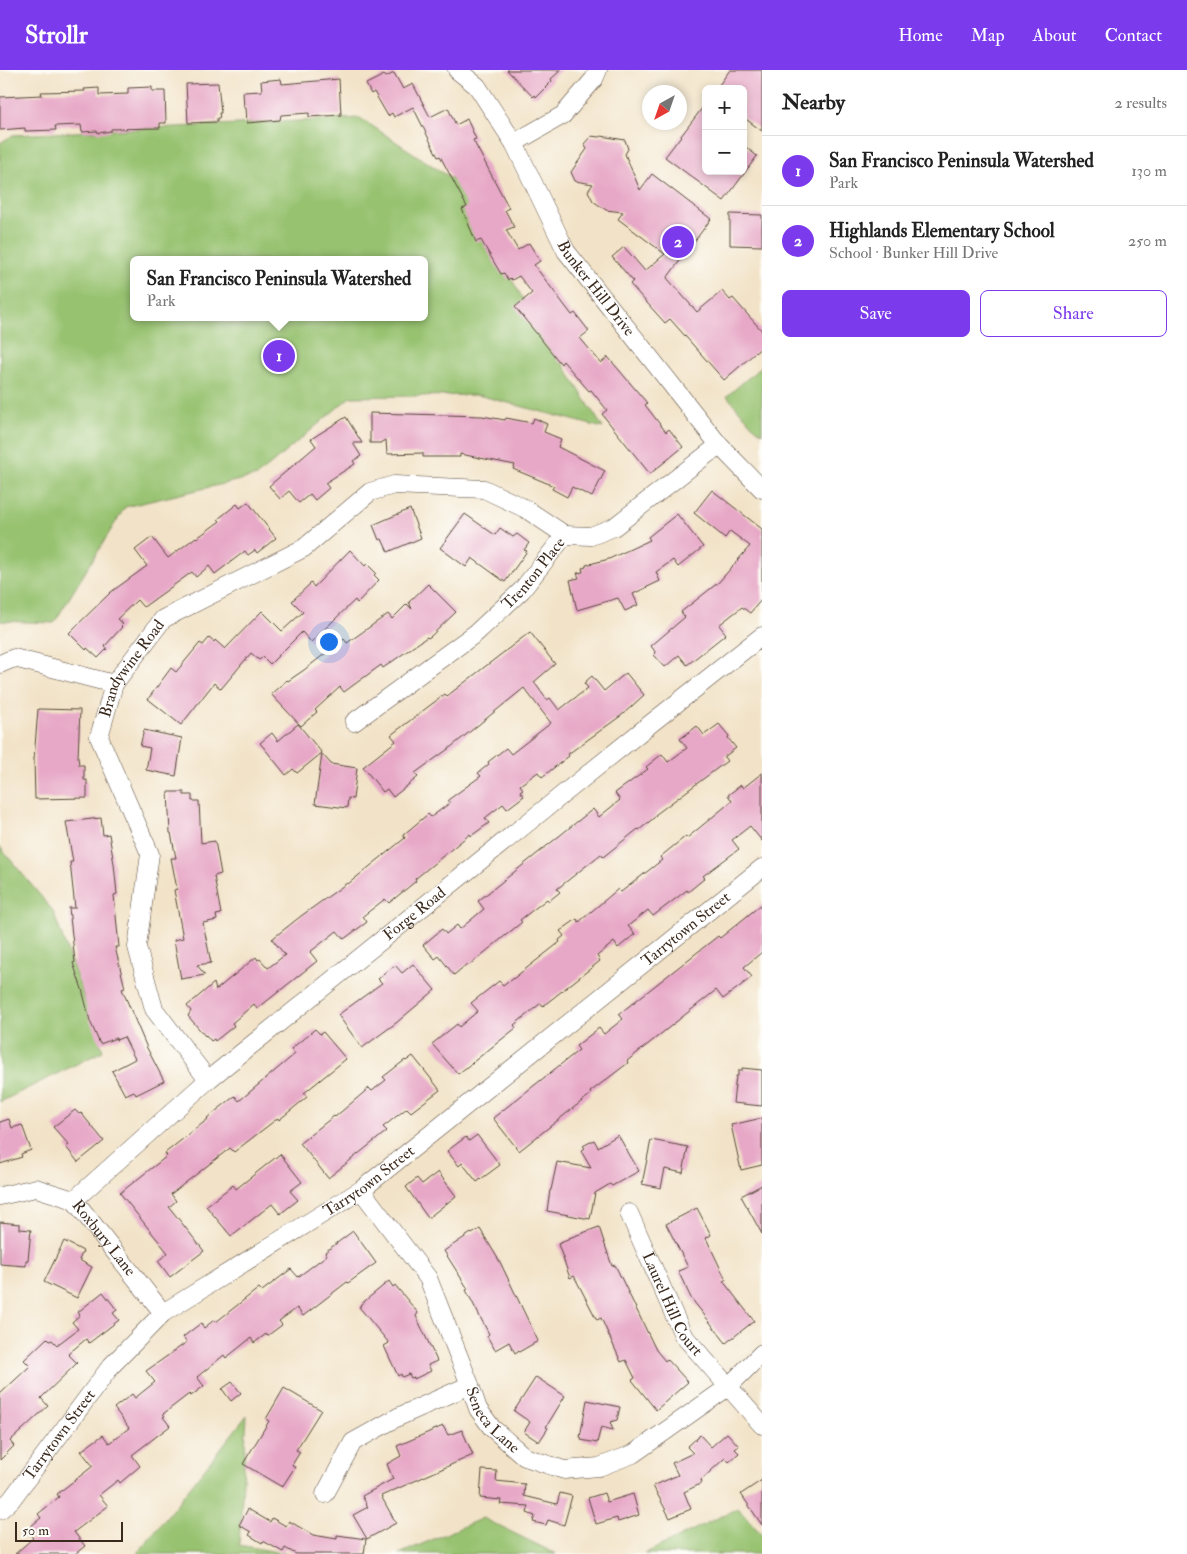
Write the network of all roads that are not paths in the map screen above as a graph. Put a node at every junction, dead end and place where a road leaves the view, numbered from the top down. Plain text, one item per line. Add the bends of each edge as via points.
1 (457, 70) edge
2 (598, 70) edge
3 (514, 144) junction
4 (719, 445) junction
5 (762, 489) edge
6 (565, 535) junction
7 (762, 636) edge
8 (0, 664) edge
9 (114, 684) junction
10 (354, 722) dead end
11 (762, 868) edge
12 (208, 1080) junction
13 (361, 1190) junction
14 (0, 1196) edge
15 (74, 1200) junction
16 (629, 1213) dead end
17 (163, 1313) junction
18 (762, 1353) edge
19 (470, 1385) junction
20 (728, 1387) junction
21 (758, 1421) edge
22 (762, 1433) edge
23 (325, 1494) dead end
24 (0, 1510) edge

1 - 3 street, Bunker Hill Drive via 477,86
2 - 3 street via 594,80 563,115
3 - 4 street, Bunker Hill Drive via 566,251
4 - 5 street, Bunker Hill Drive
4 - 6 street, Trenton Place via 614,527 591,536
6 - 9 street, Brandywine Road via 526,508 484,489 394,485 370,492 304,548 163,619
6 - 10 street, Trenton Place via 522,590 476,633
7 - 12 street, Forge Road
8 - 9 street via 14,658
9 - 12 street, Brandywine Road via 99,737 150,854 137,947 154,1009
11 - 13 street, Tarrytown Street
12 - 15 street, Forge Road
13 - 17 street, Tarrytown Street
13 - 19 street, Seneca Lane via 428,1278
14 - 15 street, Roxbury Lane via 36,1188
15 - 17 street, Roxbury Lane
16 - 20 street, Laurel Hill Court via 684,1335
17 - 24 street, Tarrytown Street via 111,1366 11,1500
18 - 20 street, Seneca Lane
19 - 20 street, Seneca Lane via 478,1408 492,1428 525,1457 564,1470 599,1467 633,1454
19 - 23 street via 398,1417 353,1442
20 - 21 street, Laurel Hill Court
21 - 22 street, Laurel Hill Court

